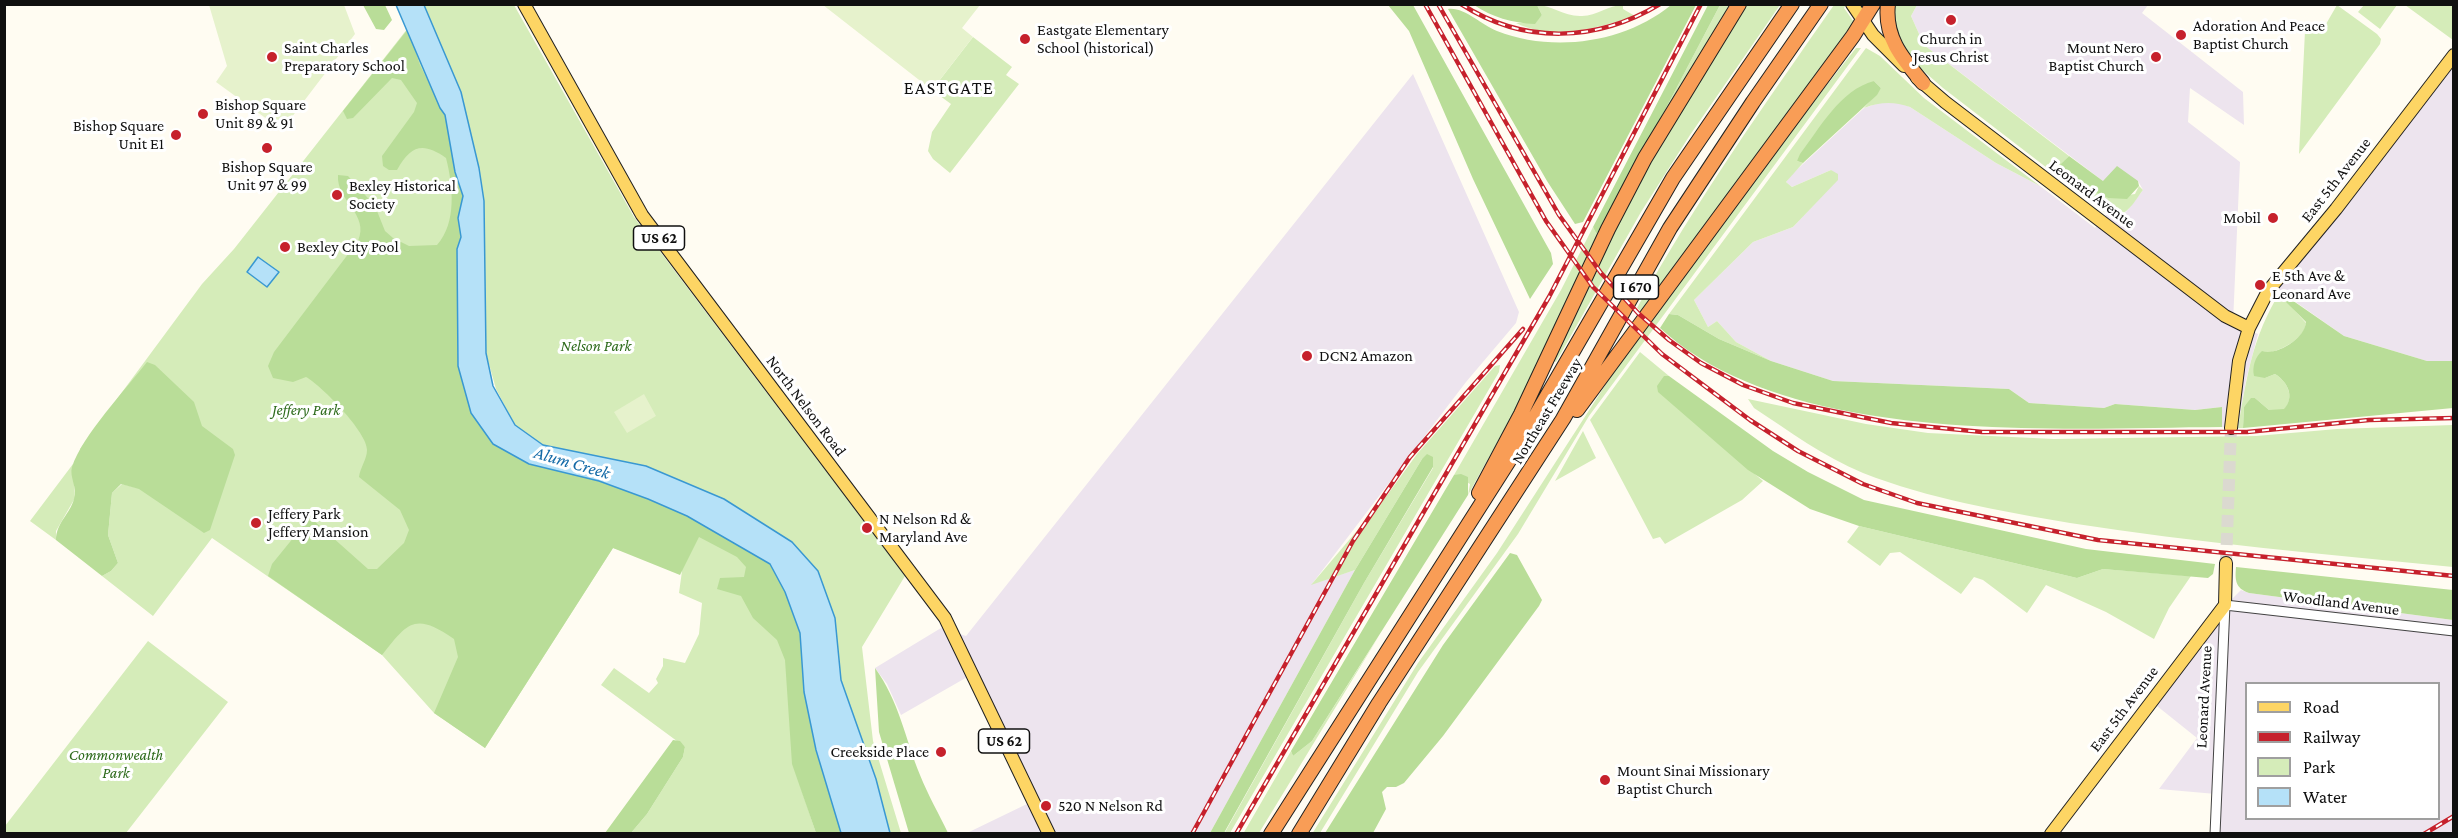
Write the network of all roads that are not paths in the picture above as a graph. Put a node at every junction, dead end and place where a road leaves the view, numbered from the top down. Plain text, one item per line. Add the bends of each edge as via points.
1 (524, 4) edge
2 (1739, 4) edge
3 (1792, 4) edge
4 (1821, 4) edge
5 (1852, 4) edge
6 (1873, 4) edge
7 (1888, 4) edge
8 (1862, 21) junction
9 (2454, 55) edge
10 (1923, 83) junction
11 (2249, 328) junction
12 (2231, 428) tunnel mouth
13 (1471, 520) junction
14 (2226, 563) tunnel mouth
15 (1461, 577) junction
16 (2225, 604) junction
17 (2454, 631) edge
18 (1049, 834) edge
19 (1271, 834) edge
20 (1299, 834) edge
21 (2051, 834) edge
22 (2215, 834) edge

1 - 18 main road, North Nelson Road / US 62 via 642,215 945,618
2 - 13 highway via 1669,115 1608,229 1474,502
3 - 13 highway, Northeast Freeway / I 670 via 1657,204 1561,374
4 - 15 highway, Northeast Freeway / I 670 via 1670,228 1563,419
5 - 8 main road, Leonard Avenue
6 - 8 highway
7 - 10 highway via 1888,26 1894,45
8 - 10 main road, Leonard Avenue
8 - 15 highway via 1592,388
9 - 11 main road, East 5th Avenue via 2336,209 2284,268
10 - 11 main road, Leonard Avenue via 2225,316
11 - 12 main road via 2239,361
13 - 19 highway, Northeast Freeway / I 670
14 - 16 main road, Leonard Avenue
15 - 20 highway, Northeast Freeway / I 670
16 - 17 street, Woodland Avenue
16 - 21 main road, East 5th Avenue
16 - 22 street, Leonard Avenue

